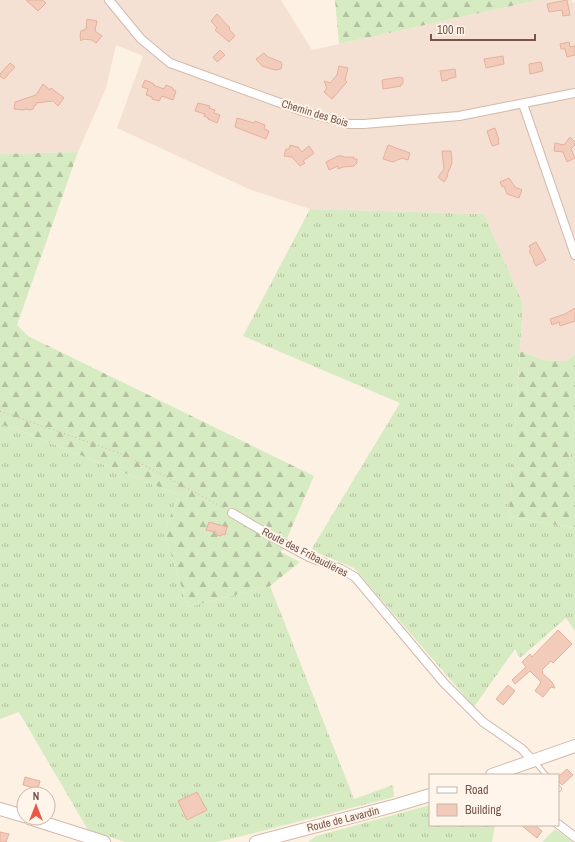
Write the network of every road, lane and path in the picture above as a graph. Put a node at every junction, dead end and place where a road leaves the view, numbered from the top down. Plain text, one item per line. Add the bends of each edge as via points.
1 (110, 0) edge
2 (575, 93) edge
3 (523, 104) junction
4 (575, 255) edge
5 (0, 411) edge
6 (232, 512) joint
7 (575, 746) edge
8 (533, 761) junction
9 (495, 774) edge
10 (545, 774) edge
11 (429, 795) edge
12 (0, 809) edge
13 (16, 814) edge
14 (559, 825) edge
15 (54, 826) edge
16 (575, 837) edge
17 (104, 842) edge
18 (256, 842) edge

1 - 3 street, Chemin des Bois via 141,39 170,63 305,112 349,124 459,116
2 - 3 street, Chemin des Bois
3 - 4 street
5 - 6 path via 125,456
6 - 8 street, Route des Fribaudières via 309,557 341,569 354,577 444,683 483,722 522,749
7 - 8 street
8 - 9 street
8 - 10 lane
11 - 18 street, Route de Lavardin
12 - 13 street
14 - 16 street
15 - 17 street

